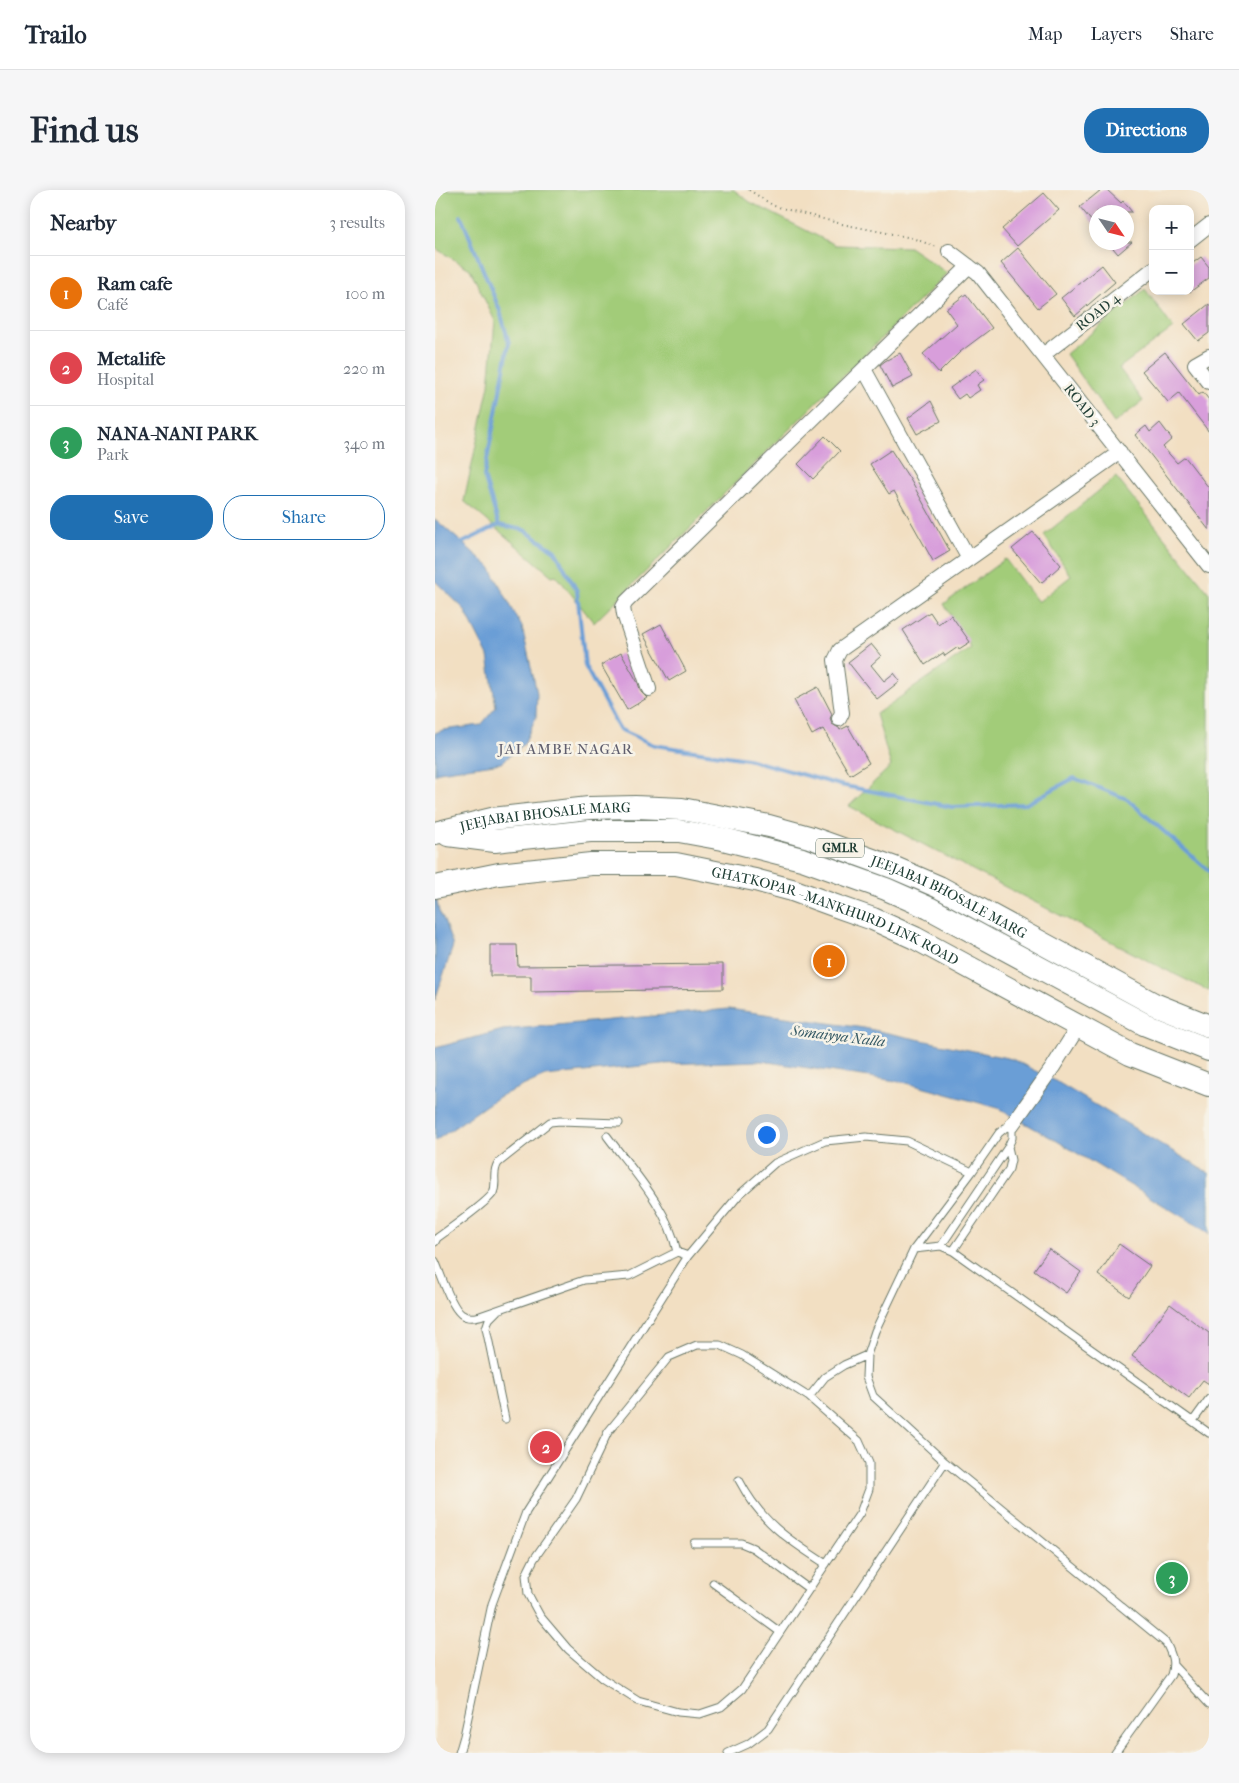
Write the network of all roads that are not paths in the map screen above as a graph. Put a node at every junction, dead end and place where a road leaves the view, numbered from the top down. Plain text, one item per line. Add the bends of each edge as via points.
1 (1209, 225) edge
2 (1194, 237) edge
3 (949, 251) road end
4 (969, 266) junction
5 (1149, 272) edge
6 (1043, 355) junction
7 (1209, 356) edge
8 (864, 369) junction
9 (1209, 382) edge
10 (1120, 452) junction
11 (969, 559) junction
12 (1209, 566) edge
13 (649, 689) dead end
14 (839, 719) dead end
15 (436, 833) edge
16 (442, 885) edge
17 (1209, 1026) edge
18 (1078, 1027) junction
19 (1209, 1050) edge
20 (1209, 1085) edge
21 (1014, 1122) junction
22 (619, 1123) dead end
23 (607, 1136) dead end
24 (1008, 1147) junction
25 (972, 1172) junction
26 (435, 1242) edge
27 (941, 1246) junction
28 (914, 1249) junction
29 (953, 1251) junction
30 (677, 1252) junction
31 (688, 1256) junction
32 (435, 1261) edge
33 (499, 1310) junction
34 (867, 1355) junction
35 (809, 1397) junction
36 (1209, 1399) edge
37 (505, 1419) dead end
38 (1193, 1421) junction
39 (1209, 1433) edge
40 (945, 1462) junction
41 (739, 1480) dead end
42 (694, 1543) dead end
43 (825, 1564) junction
44 (713, 1583) dead end
45 (809, 1589) junction
46 (780, 1632) junction
47 (1174, 1666) junction
48 (1209, 1704) edge
49 (459, 1753) edge
50 (728, 1753) edge
51 (1115, 1753) edge

1 - 2 street
3 - 4 street, ROAD 3
4 - 6 street, ROAD 3
4 - 8 street
5 - 6 street, ROAD 4
6 - 10 street, ROAD 3
7 - 9 street via 1195,364
8 - 11 street
8 - 13 street via 626,602 624,614
10 - 11 street
10 - 12 street, ROAD 3
11 - 14 street via 840,650 835,660 842,713
15 - 17 highway, JEEJABAI BHOSALE MARG / GMLR via 492,819 589,808 635,807 682,809 769,826 895,868 939,888 1154,1004
15 - 19 highway via 495,841 590,831 679,832 802,858 929,908 1145,1024
16 - 18 highway, GHATKOPAR - MANKHURD LINK ROAD via 546,868 634,863 676,864 755,880 792,890 915,938
18 - 20 highway, GHATKOPAR - MANKHURD LINK ROAD via 1130,1054
18 - 21 street
21 - 24 lane
21 - 25 lane via 999,1133
22 - 26 lane via 550,1122 498,1162 494,1169 493,1194
23 - 30 lane via 656,1203
24 - 27 lane
24 - 29 lane via 1009,1169
25 - 28 lane
25 - 31 lane via 907,1141 866,1137 825,1141 775,1163 739,1196
27 - 28 lane
27 - 29 lane
28 - 34 lane
29 - 38 lane
30 - 31 lane
30 - 33 lane via 629,1276 584,1280
31 - 49 lane via 526,1512 492,1604
32 - 33 lane via 455,1307 462,1315 472,1318
33 - 37 lane via 486,1328
34 - 35 lane via 825,1377
34 - 40 lane via 866,1377 873,1396
35 - 43 lane via 859,1442 869,1463 869,1489 860,1512
35 - 46 lane via 720,1345 697,1345 669,1357 608,1432 576,1499 526,1575 528,1594 540,1616 568,1649 603,1679 639,1701 678,1712 701,1714 721,1707 742,1689
36 - 38 lane
38 - 39 lane
40 - 47 lane via 1166,1643
40 - 50 lane via 768,1729 748,1744
41 - 43 lane via 749,1500 769,1522 789,1541
42 - 45 lane via 741,1543 753,1548
43 - 45 lane
44 - 46 lane
45 - 46 lane
47 - 48 lane
47 - 51 lane via 1171,1675

